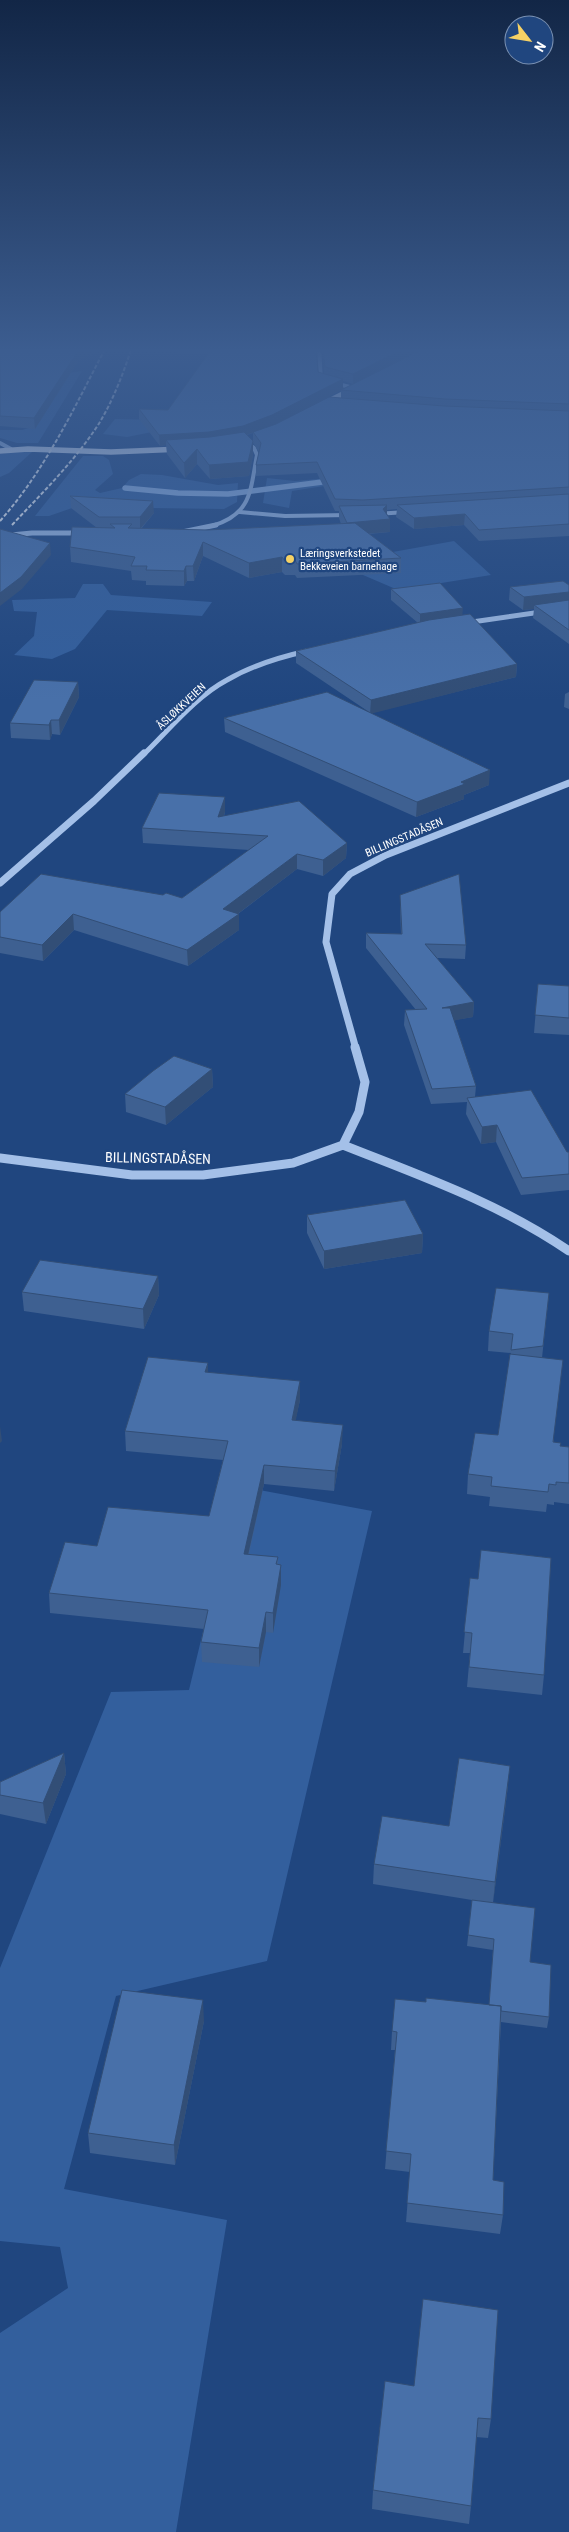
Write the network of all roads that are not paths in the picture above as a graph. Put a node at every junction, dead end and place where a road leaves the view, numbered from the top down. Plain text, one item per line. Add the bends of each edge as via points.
1 (255, 465) edge
2 (240, 512) junction
3 (416, 512) edge
4 (359, 514) edge
5 (368, 514) edge
6 (179, 532) edge
7 (84, 533) edge
8 (0, 536) edge
9 (569, 608) edge
10 (454, 624) edge
11 (311, 650) edge
12 (569, 783) edge
13 (0, 883) edge
14 (343, 1145) junction
15 (0, 1158) edge
16 (569, 1252) edge

1 - 2 street via 247,503
2 - 4 street via 286,516
2 - 6 street via 210,527
3 - 5 street
7 - 8 street
9 - 10 street
11 - 13 street, ÅSLØKKVEIEN via 277,658 220,685
12 - 14 street, BILLINGSTADÅSEN via 386,855 350,874 332,894 326,942 365,1082 359,1112
14 - 15 street, BILLINGSTADÅSEN via 293,1163 203,1175 132,1174
14 - 16 street via 518,1218

